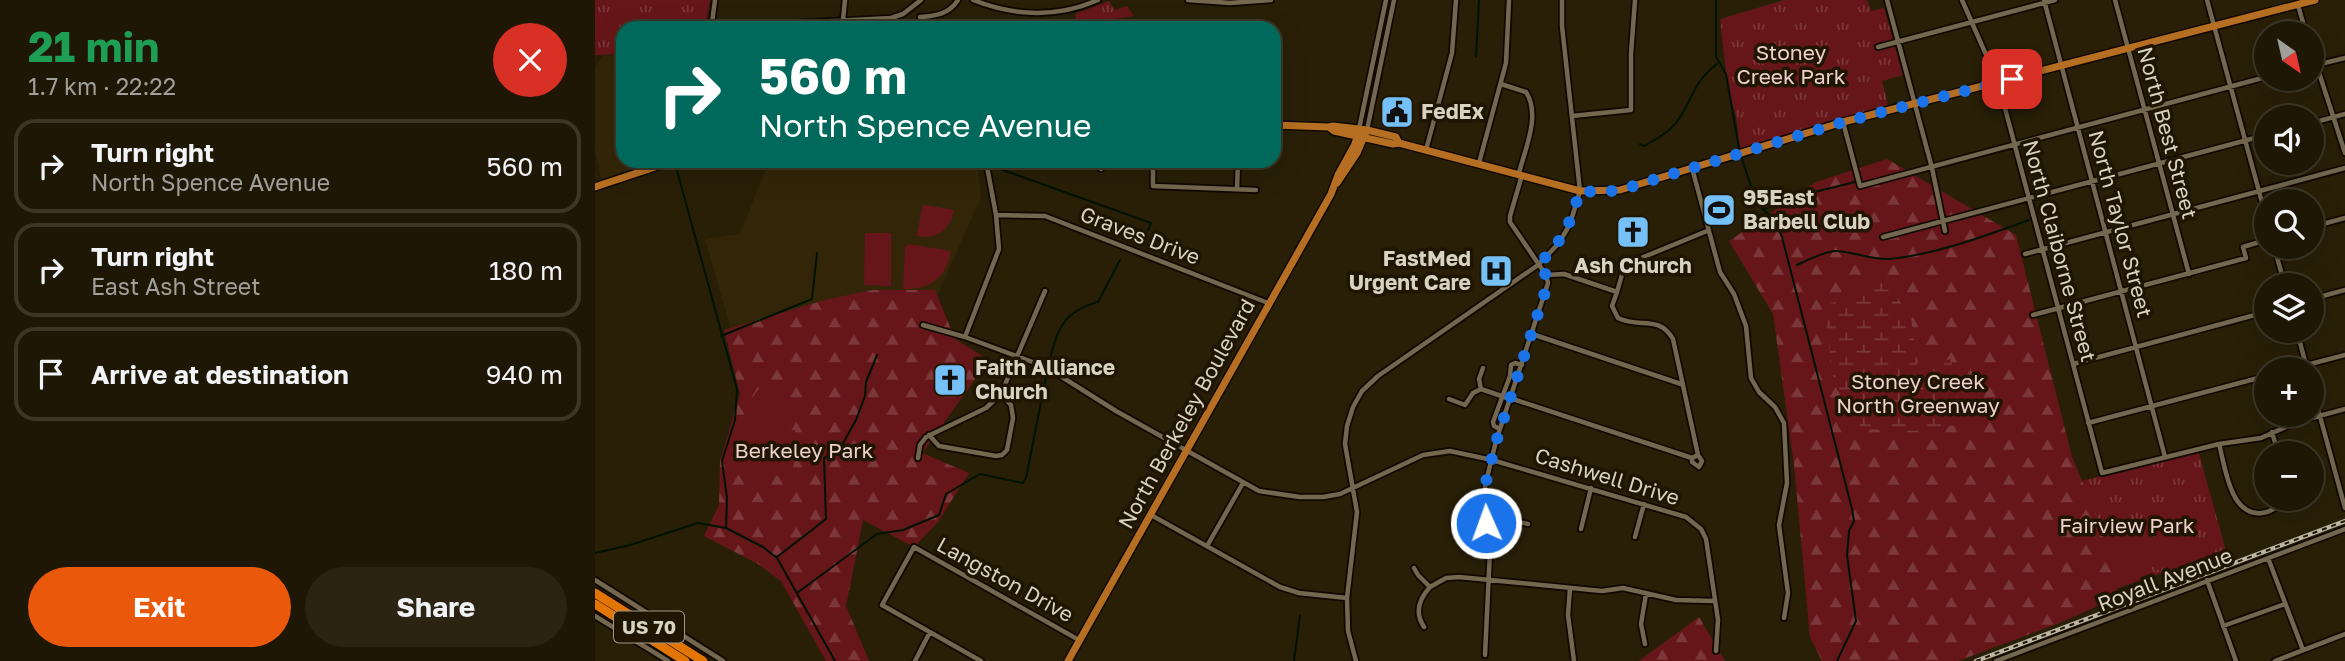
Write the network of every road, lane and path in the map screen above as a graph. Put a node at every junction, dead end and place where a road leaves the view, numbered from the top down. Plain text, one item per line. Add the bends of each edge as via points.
1 (715, 0) edge
2 (845, 0) edge
3 (921, 0) edge
4 (958, 0) edge
5 (973, 0) edge
6 (1098, 0) edge
7 (1188, 0) edge
8 (1264, 0) edge
9 (1271, 0) edge
10 (1386, 0) edge
11 (1394, 0) edge
12 (1456, 0) edge
13 (1509, 0) edge
14 (1562, 0) edge
15 (1635, 0) edge
16 (1887, 0) edge
17 (1962, 0) edge
18 (2055, 0) edge
19 (2115, 0) edge
20 (2207, 0) edge
21 (2315, 0) edge
22 (2044, 1) edge
23 (2286, 4) edge
24 (2298, 4) junction
25 (920, 17) dead end
26 (842, 20) junction
27 (713, 21) edge
28 (824, 21) edge
29 (2303, 21) edge
30 (1971, 23) junction
31 (2214, 25) junction
32 (1899, 42) junction
33 (1878, 47) dead end
34 (2128, 48) junction
35 (2345, 58) edge
36 (2324, 63) edge
37 (2061, 66) junction
38 (2254, 80) edge
39 (1998, 82) junction
40 (1500, 83) junction
41 (2231, 86) junction
42 (2324, 91) edge
43 (1915, 104) junction
44 (2145, 110) junction
45 (2345, 114) edge
46 (1572, 116) junction
47 (2334, 117) junction
48 (2324, 120) edge
49 (1843, 122) junction
50 (1281, 125) edge
51 (2077, 127) junction
52 (1362, 132) junction
53 (2254, 138) edge
54 (1379, 140) junction
55 (2245, 141) junction
56 (1399, 143) junction
57 (2014, 144) junction
58 (1426, 150) junction
59 (1357, 153) junction
60 (2345, 153) edge
61 (1479, 163) junction
62 (2159, 164) junction
63 (1932, 167) junction
64 (652, 168) edge
65 (987, 168) edge
66 (1153, 168) edge
67 (1238, 168) edge
68 (1692, 168) junction
69 (2345, 168) edge
70 (1520, 174) junction
71 (2092, 181) junction
72 (1337, 183) junction
73 (595, 187) edge
74 (1237, 189) junction
75 (2258, 189) edge
76 (2266, 189) edge
77 (1256, 190) dead end
78 (1580, 191) junction
79 (2254, 192) edge
80 (2028, 198) junction
81 (2173, 214) junction
82 (996, 215) junction
83 (2345, 218) edge
84 (1944, 221) junction
85 (2324, 224) edge
86 (1707, 231) junction
87 (1945, 231) dead end
88 (2106, 232) junction
89 (1883, 237) dead end
90 (2254, 244) edge
91 (2042, 249) junction
92 (2025, 254) dead end
93 (1538, 265) junction
94 (2189, 274) junction
95 (1546, 275) junction
96 (2345, 290) edge
97 (1045, 291) dead end
98 (1616, 292) junction
99 (2122, 292) junction
100 (2324, 296) edge
101 (1268, 303) junction
102 (2059, 309) junction
103 (2033, 315) dead end
104 (2254, 315) edge
105 (923, 325) dead end
106 (1532, 334) junction
107 (965, 337) junction
108 (2137, 347) junction
109 (2345, 355) edge
110 (1018, 356) junction
111 (2324, 362) edge
112 (2073, 364) junction
113 (1522, 365) junction
114 (1483, 368) dead end
115 (2254, 379) edge
116 (1682, 384) junction
117 (1481, 389) junction
118 (1002, 394) junction
119 (1501, 396) junction
120 (1510, 398) junction
121 (1449, 399) dead end
122 (2153, 406) junction
123 (2345, 409) edge
124 (2324, 415) edge
125 (2088, 423) junction
126 (2284, 427) edge
127 (2322, 427) edge
128 (1500, 429) junction
129 (2272, 432) junction
130 (929, 435) junction
131 (2275, 441) edge
132 (2219, 444) junction
133 (1186, 450) junction
134 (2165, 457) junction
135 (918, 458) dead end
136 (1492, 460) junction
137 (1243, 483) junction
138 (1591, 488) junction
139 (1354, 489) junction
140 (1644, 504) junction
141 (2345, 508) edge
142 (2272, 511) edge
143 (1151, 514) junction
144 (1486, 518) junction
145 (1528, 524) dead end
146 (1581, 529) dead end
147 (2345, 529) edge
148 (1635, 537) dead end
149 (1207, 547) junction
150 (2267, 558) junction
151 (1414, 568) dead end
152 (595, 580) edge
153 (1489, 580) junction
154 (2207, 580) junction
155 (1430, 587) junction
156 (1570, 588) junction
157 (595, 593) edge
158 (1646, 594) junction
159 (1347, 598) junction
160 (1715, 601) junction
161 (595, 604) edge
162 (2284, 604) junction
163 (595, 616) edge
164 (1784, 618) dead end
165 (1424, 626) dead end
166 (2223, 626) junction
167 (930, 632) junction
168 (2345, 634) edge
169 (1080, 640) junction
170 (1645, 644) dead end
171 (2303, 650) junction
172 (1716, 651) dead end
173 (1485, 655) dead end
174 (669, 661) edge
175 (685, 661) edge
176 (703, 661) edge
177 (723, 661) edge
178 (915, 661) edge
179 (981, 661) edge
180 (1068, 661) edge
181 (1356, 661) edge
182 (1574, 661) edge
183 (1996, 661) edge
184 (2236, 661) edge
185 (2275, 661) edge

1 - 27 street
2 - 26 street
3 - 26 street via 891,18
4 - 25 street via 946,12
5 - 6 street via 1009,11 1037,13
7 - 8 street
8 - 9 street
10 - 52 street
11 - 52 street
12 - 58 street via 1452,53
13 - 40 street via 1506,63
14 - 46 street
15 - 46 street via 1631,110
16 - 32 street
17 - 30 street, North Claiborne Street
18 - 22 street
19 - 34 street, North Best Street
20 - 31 street
21 - 24 main road
22 - 30 street
22 - 37 street, North Taylor Street
23 - 24 main road
23 - 31 main road
24 - 29 street
26 - 28 street
30 - 32 street
30 - 39 street, North Claiborne Street
31 - 34 main road
31 - 41 street
32 - 33 street
32 - 43 street
34 - 37 main road
34 - 44 street, North Best Street
35 - 36 street
37 - 39 main road
37 - 51 street, North Taylor Street
38 - 41 street
39 - 43 main road
39 - 57 street, North Claiborne Street
40 - 61 street
40 - 70 street via 1526,92 1533,108
41 - 44 street
41 - 55 street
42 - 47 street
43 - 49 main road
43 - 63 street
44 - 51 street
44 - 62 street, North Best Street
45 - 47 street
46 - 78 street
47 - 48 street
47 - 60 street
49 - 63 street via 1860,186
49 - 68 main road
50 - 52 main road
51 - 57 street
51 - 71 street, North Taylor Street
52 - 54 main road
52 - 56 main road via 1396,137
52 - 59 main road, North Berkeley Boulevard
52 - 72 main road, North Berkeley Boulevard
53 - 55 street
54 - 56 main road
54 - 59 main road
55 - 62 street
55 - 75 street
56 - 58 main road
57 - 63 street
57 - 80 street, North Claiborne Street
58 - 61 main road
59 - 72 main road, North Berkeley Boulevard
61 - 70 main road
62 - 71 street
62 - 81 street, North Best Street
63 - 84 street
64 - 73 main road
65 - 82 street
66 - 74 street via 1153,186
67 - 74 street
68 - 78 main road via 1620,190
68 - 86 street
69 - 76 street
70 - 78 main road
70 - 93 street via 1510,222
71 - 80 street
71 - 88 street, North Taylor Street
72 - 101 main road, North Berkeley Boulevard
74 - 77 street
78 - 93 street via 1570,224
79 - 81 street
80 - 84 street
80 - 91 street, North Claiborne Street
81 - 88 street
81 - 94 street, North Best Street
82 - 101 street, Graves Drive via 1045,216
82 - 107 street via 999,248
83 - 85 street
84 - 87 street
84 - 89 street
86 - 98 street via 1629,263
86 - 164 street via 1720,272 1746,326 1751,378 1784,423 1787,483 1779,525 1788,593
88 - 91 street
88 - 99 street, North Taylor Street
90 - 94 street via 2243,247 2246,258
91 - 92 street
91 - 102 street, North Claiborne Street
93 - 95 street
93 - 139 street via 1362,391 1347,426 1346,458
94 - 99 street
95 - 98 street via 1565,274
95 - 106 street via 1548,283
96 - 100 street
97 - 110 street
98 - 116 street via 1612,306 1618,318 1667,329
99 - 102 street
99 - 108 street, North Taylor Street
101 - 133 main road, North Berkeley Boulevard
102 - 103 street
102 - 112 street, North Claiborne Street
104 - 108 street
105 - 107 street, Cashwell Drive
106 - 113 street
106 - 116 street
107 - 110 street, Cashwell Drive
108 - 112 street
108 - 122 street, North Taylor Street
109 - 111 street
110 - 118 street
110 - 133 street, Cashwell Drive via 1058,373
112 - 125 street, North Claiborne Street
113 - 119 street via 1511,365
113 - 120 street
114 - 117 street
115 - 122 street
116 - 120 street via 1695,457
117 - 119 street
117 - 121 street via 1465,405
118 - 130 street via 986,408
118 - 130 street via 1014,415 1008,449 1002,455 939,446
119 - 120 street
119 - 128 street via 1493,424
120 - 128 street
122 - 125 street
122 - 134 street, North Taylor Street
123 - 124 street
125 - 134 street, North Claiborne Street via 2102,474
126 - 129 street
127 - 141 street
128 - 136 street
129 - 131 street
129 - 132 street via 2246,442
130 - 135 street via 920,445
132 - 134 street
132 - 142 street via 2235,497 2243,508 2259,514
133 - 137 street, Cashwell Drive
133 - 143 main road, North Berkeley Boulevard
136 - 138 street, Cashwell Drive
136 - 139 street, Cashwell Drive via 1468,453 1436,452
136 - 144 street via 1485,486
137 - 139 street, Cashwell Drive via 1259,491 1300,497
137 - 149 street
138 - 140 street, Cashwell Drive
138 - 146 street
139 - 159 street via 1357,521
140 - 148 street
140 - 160 street, Cashwell Drive via 1686,517 1701,529
143 - 149 street
143 - 169 main road, North Berkeley Boulevard
144 - 145 street
144 - 153 street
147 - 150 street, Royall Avenue
149 - 159 street via 1280,587
150 - 154 street, Royall Avenue
150 - 162 street
151 - 155 street
152 - 177 street
153 - 155 street via 1446,578
153 - 156 street
153 - 173 street
154 - 166 street
154 - 183 street, Royall Avenue
155 - 165 street via 1419,603
156 - 158 street via 1623,588
156 - 182 street
157 - 176 highway, US 70
158 - 160 street
158 - 170 street via 1641,624
159 - 181 street via 1347,631
160 - 172 street, Cashwell Drive
161 - 175 highway, US 70
162 - 166 street
162 - 171 street
163 - 174 street
166 - 184 street
167 - 169 street, Langston Drive via 882,605 914,547
167 - 178 street
167 - 179 street
168 - 171 street
169 - 180 main road, North Berkeley Boulevard
171 - 185 street

